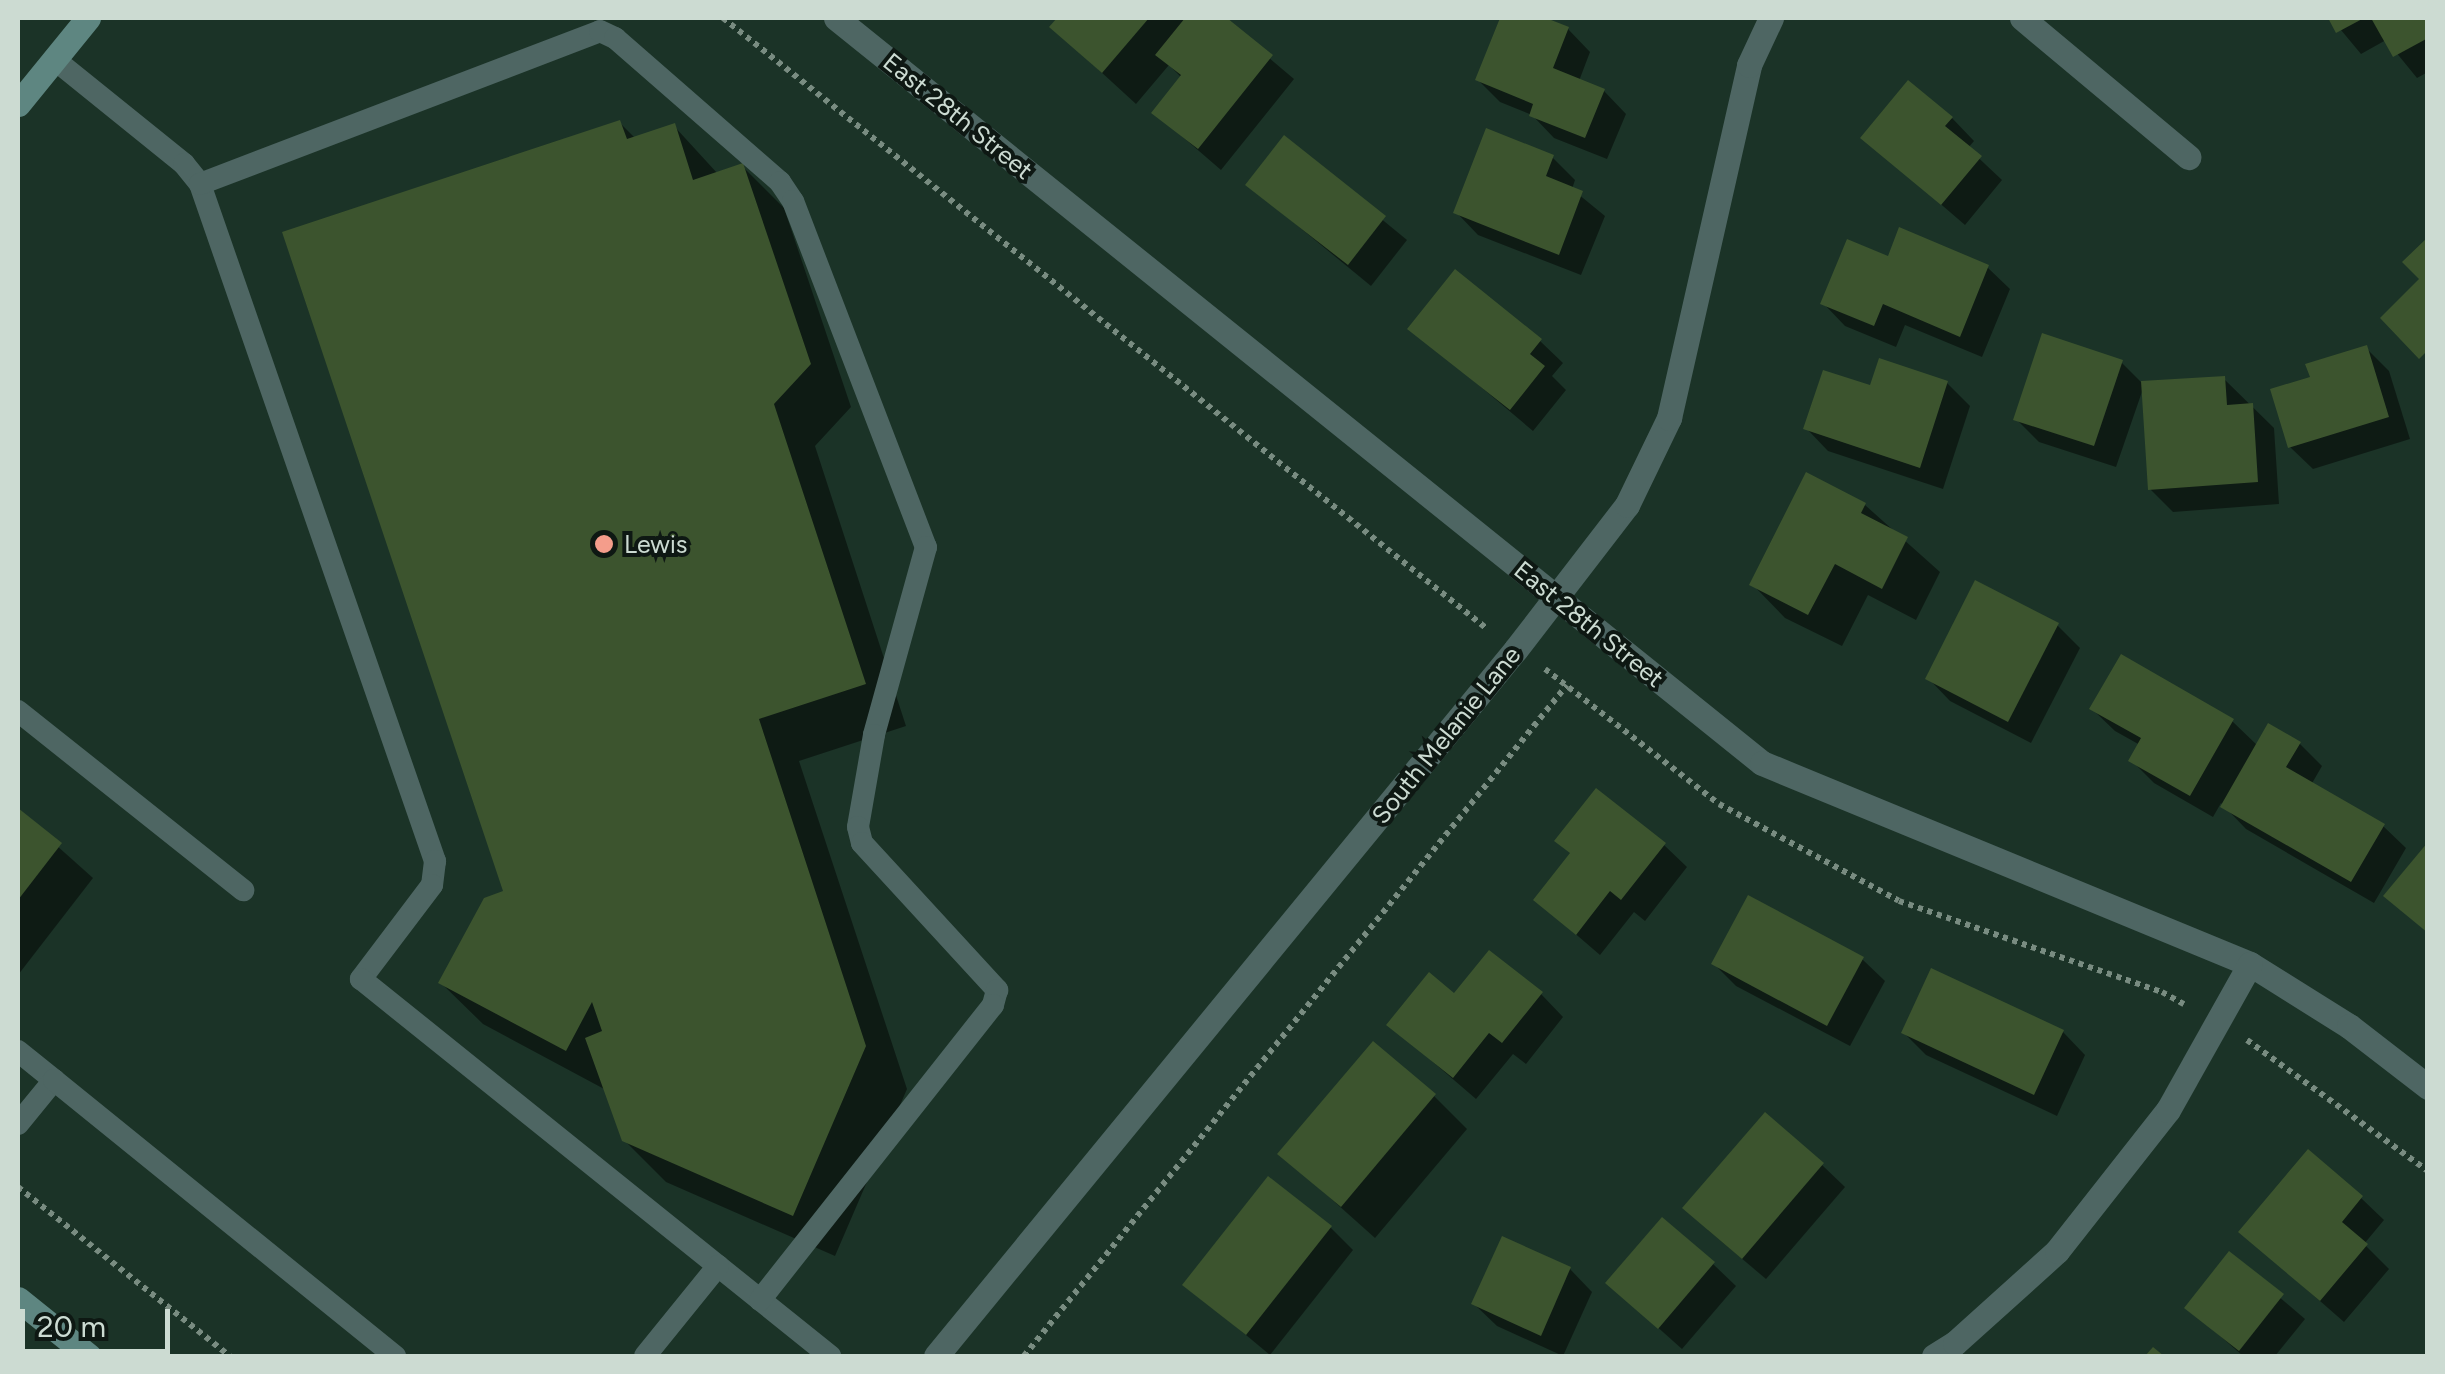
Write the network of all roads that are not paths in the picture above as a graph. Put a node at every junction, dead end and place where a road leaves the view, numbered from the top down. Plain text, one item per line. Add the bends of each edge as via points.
1 (88, 18) edge
2 (836, 18) edge
3 (1772, 18) edge
4 (2022, 18) edge
5 (54, 59) junction
6 (22, 89) edge
7 (2188, 157) dead end
8 (200, 184) junction
9 (1557, 598) junction
10 (18, 711) edge
11 (243, 890) dead end
12 (2250, 964) junction
13 (18, 1051) edge
14 (54, 1080) junction
15 (2428, 1087) edge
16 (18, 1124) edge
17 (718, 1266) junction
18 (18, 1299) edge
19 (760, 1300) junction
20 (89, 1356) edge
21 (395, 1356) edge
22 (645, 1356) edge
23 (830, 1356) edge
24 (936, 1356) edge
25 (1934, 1356) edge

1 - 5 main road
2 - 9 street, East 28th Street
3 - 9 street, South Melanie Lane via 1749,65 1669,418 1627,505
4 - 7 street
5 - 6 main road
5 - 8 lane
8 - 17 lane via 436,861 432,884 362,979
8 - 19 lane via 600,31 780,182 793,202 926,547 874,736 858,827 862,843 997,990 993,1005
9 - 12 street, East 28th Street via 1762,763
9 - 24 street, South Melanie Lane
10 - 11 lane
12 - 15 street, East 28th Street via 2349,1026
12 - 25 street via 2168,1110 2070,1236
13 - 14 lane
14 - 16 lane
14 - 21 lane
17 - 19 lane
17 - 22 lane
18 - 20 main road
19 - 23 lane

